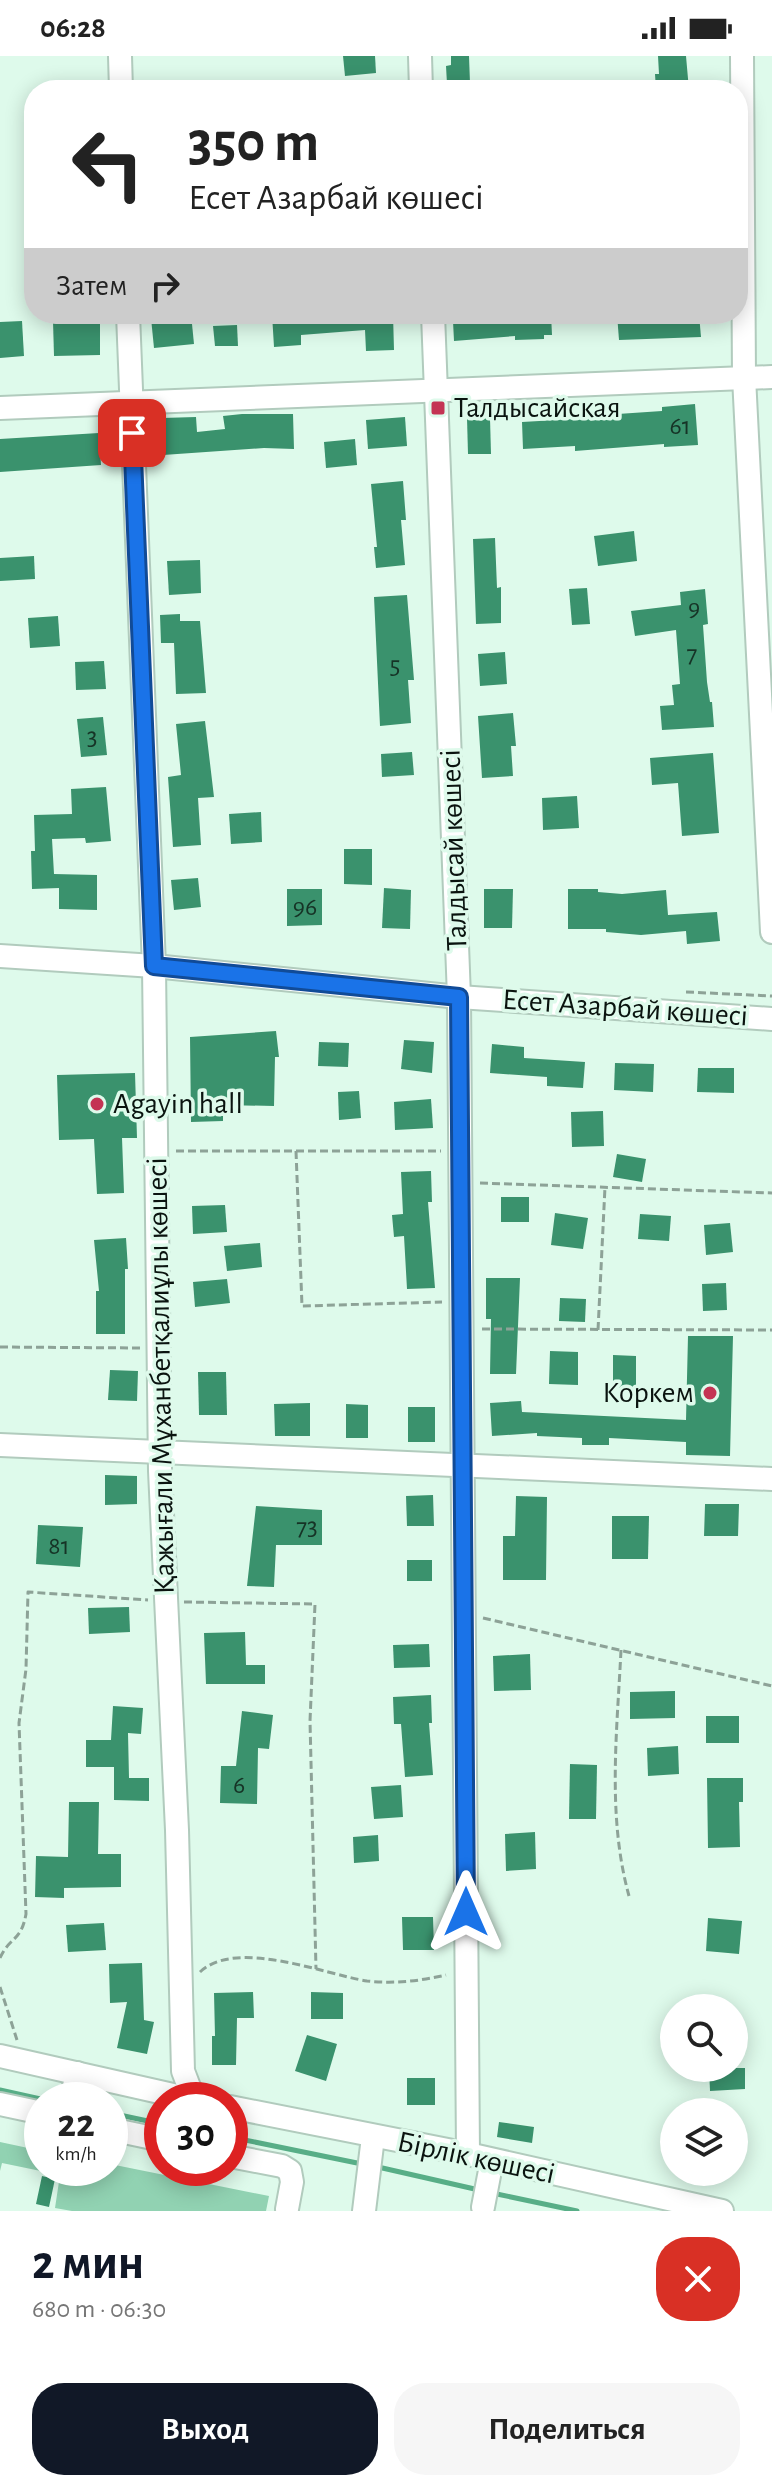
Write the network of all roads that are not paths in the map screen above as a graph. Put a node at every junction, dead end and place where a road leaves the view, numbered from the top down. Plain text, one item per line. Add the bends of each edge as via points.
1 (120, 56) edge
2 (420, 56) edge
3 (742, 56) edge
4 (121, 80) edge
5 (421, 80) edge
6 (742, 80) edge
7 (128, 324) edge
8 (434, 324) edge
9 (744, 324) edge
10 (744, 377) junction
11 (772, 377) edge
12 (437, 388) junction
13 (130, 403) junction
14 (0, 408) edge
15 (772, 932) edge
16 (0, 956) edge
17 (154, 966) junction
18 (459, 997) junction
19 (772, 1019) edge
20 (0, 1445) edge
21 (159, 1452) junction
22 (463, 1465) junction
23 (772, 1479) edge
24 (0, 2056) edge
25 (77, 2073) junction
26 (75, 2082) edge
27 (188, 2082) edge
28 (144, 2088) edge
29 (0, 2104) edge
30 (24, 2109) edge
31 (248, 2111) edge
32 (373, 2137) junction
33 (468, 2154) junction
34 (248, 2159) edge
35 (492, 2160) junction
36 (485, 2196) dead end
37 (287, 2209) edge
38 (364, 2211) edge
39 (722, 2211) edge

1 - 4 street
2 - 5 street
3 - 6 street
7 - 13 street, Қажығали Мұханбетқалиұлы көшесі
8 - 12 street, Талдысай көшесі
9 - 10 street
10 - 11 street
10 - 12 street
10 - 15 street
12 - 13 street
12 - 18 street, Талдысай көшесі
13 - 14 street
13 - 17 street, Қажығали Мұханбетқалиұлы көшесі
16 - 17 street, Есет Азарбай көшесі
17 - 18 street, Есет Азарбай көшесі
17 - 21 street, Қажығали Мұханбетқалиұлы көшесі
18 - 19 street, Есет Азарбай көшесі
18 - 22 street, Талдысай көшесі
20 - 21 street
21 - 22 street
21 - 27 street, Қажығали Мұханбетқалиұлы көшесі via 183,2071
22 - 23 street
22 - 33 street, Талдысай көшесі
24 - 25 street
25 - 26 street
25 - 28 street
29 - 30 street
31 - 32 street, Бірлік көшесі
32 - 33 street, Бірлік көшесі
32 - 38 street
33 - 35 street, Бірлік көшесі
34 - 37 street via 290,2171
35 - 36 street
35 - 39 street, Бірлік көшесі

